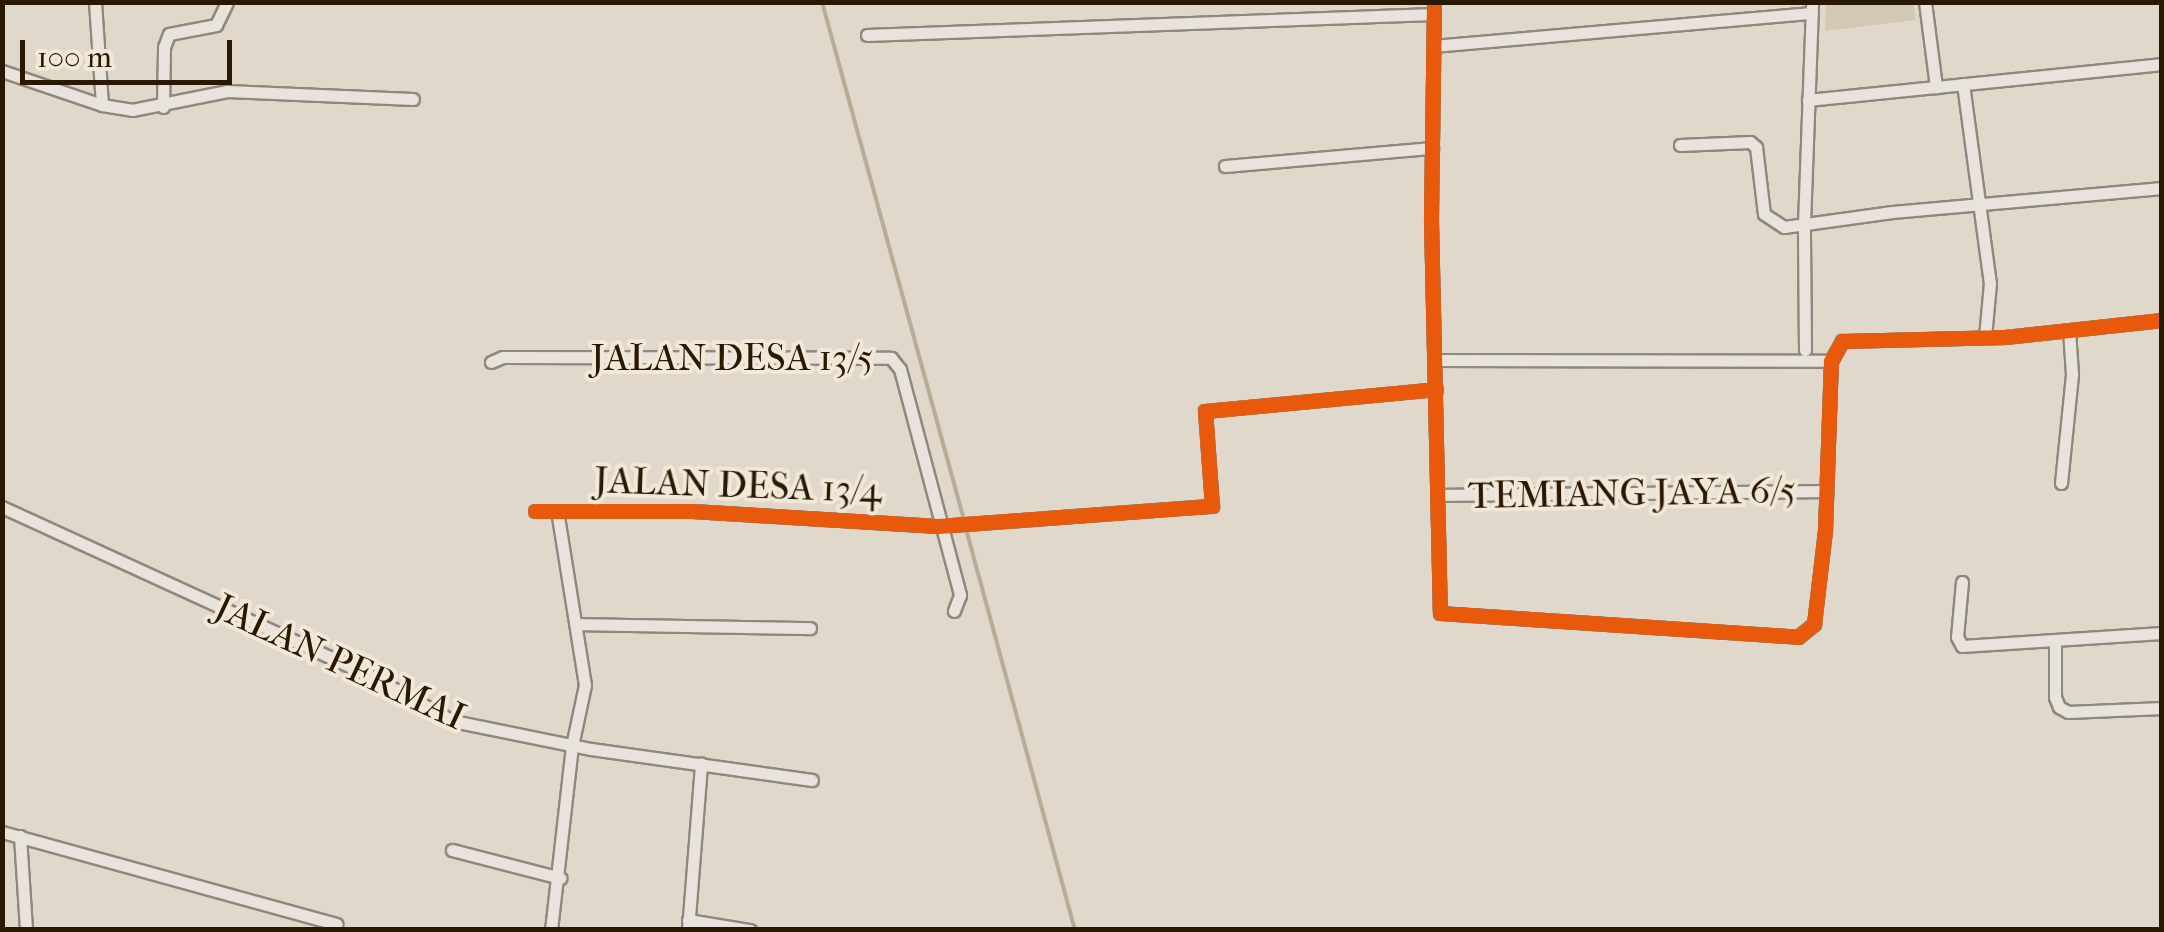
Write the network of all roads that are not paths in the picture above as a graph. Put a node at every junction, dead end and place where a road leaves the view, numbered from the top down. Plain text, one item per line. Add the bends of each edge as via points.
1 (95, 2) edge
2 (226, 2) edge
3 (1925, 2) edge
4 (1434, 8) edge
5 (1812, 8) edge
6 (866, 36) dead end
7 (1434, 46) junction
8 (2162, 64) edge
9 (2, 72) edge
10 (1963, 84) junction
11 (1936, 87) junction
12 (413, 98) dead end
13 (1808, 100) junction
14 (102, 105) junction
15 (164, 107) junction
16 (1680, 146) dead end
17 (1432, 148) junction
18 (1225, 166) dead end
19 (2162, 188) edge
20 (1980, 204) junction
21 (1804, 224) junction
22 (2162, 320) edge
23 (2070, 330) junction
24 (1985, 337) junction
25 (1805, 350) dead end
26 (1833, 354) junction
27 (1435, 360) junction
28 (491, 362) dead end
29 (1436, 389) junction
30 (2062, 484) dead end
31 (1826, 491) junction
32 (1438, 495) junction
33 (2, 506) edge
34 (535, 511) dead end
35 (557, 511) junction
36 (938, 526) junction
37 (1962, 582) dead end
38 (954, 611) dead end
39 (576, 624) junction
40 (810, 628) dead end
41 (2162, 633) edge
42 (2056, 641) junction
43 (2162, 708) edge
44 (572, 746) junction
45 (700, 764) junction
46 (812, 780) dead end
47 (2, 832) edge
48 (20, 836) junction
49 (452, 850) dead end
50 (560, 878) junction
51 (337, 924) dead end
52 (688, 925) edge
53 (26, 930) edge
54 (551, 930) edge
55 (750, 930) edge

1 - 14 street
2 - 15 street via 216,25 168,34
3 - 11 street
4 - 6 street
4 - 7 street
5 - 7 street
5 - 13 street
7 - 17 street
8 - 10 street
9 - 14 street
10 - 11 street
10 - 20 street
11 - 13 street
12 - 15 street via 227,91
13 - 21 street
14 - 15 street
16 - 21 street via 1750,142 1756,146 1764,214 1777,226
17 - 18 street
17 - 27 street
19 - 20 street
20 - 21 street
20 - 24 street via 1990,283
21 - 25 street
22 - 23 street
23 - 24 street
23 - 30 street
24 - 26 street via 1852,337
26 - 27 street
26 - 31 street
27 - 29 street
28 - 36 street, JALAN DESA 13/5 via 881,355 900,369
29 - 32 street
29 - 36 street, JALAN DESA 13/4 via 1206,411 1212,506
31 - 32 street, TEMIANG JAYA 6/5
31 - 32 street via 1814,624 1786,638 1440,613
33 - 44 street, JALAN PERMAI via 382,681 453,722
34 - 35 street, JALAN DESA 13/4
35 - 36 street, JALAN DESA 13/4 via 692,511
35 - 39 street
36 - 38 street, JALAN DESA 13/5 via 960,595
37 - 42 street via 1962,646
39 - 40 street
39 - 44 street via 585,685
41 - 42 street
42 - 43 street via 2059,707
44 - 45 street, JALAN PERMAI
44 - 50 street
45 - 46 street, JALAN PERMAI
45 - 52 street
47 - 48 street
48 - 51 street
48 - 53 street
49 - 50 street
50 - 54 street
52 - 55 street

